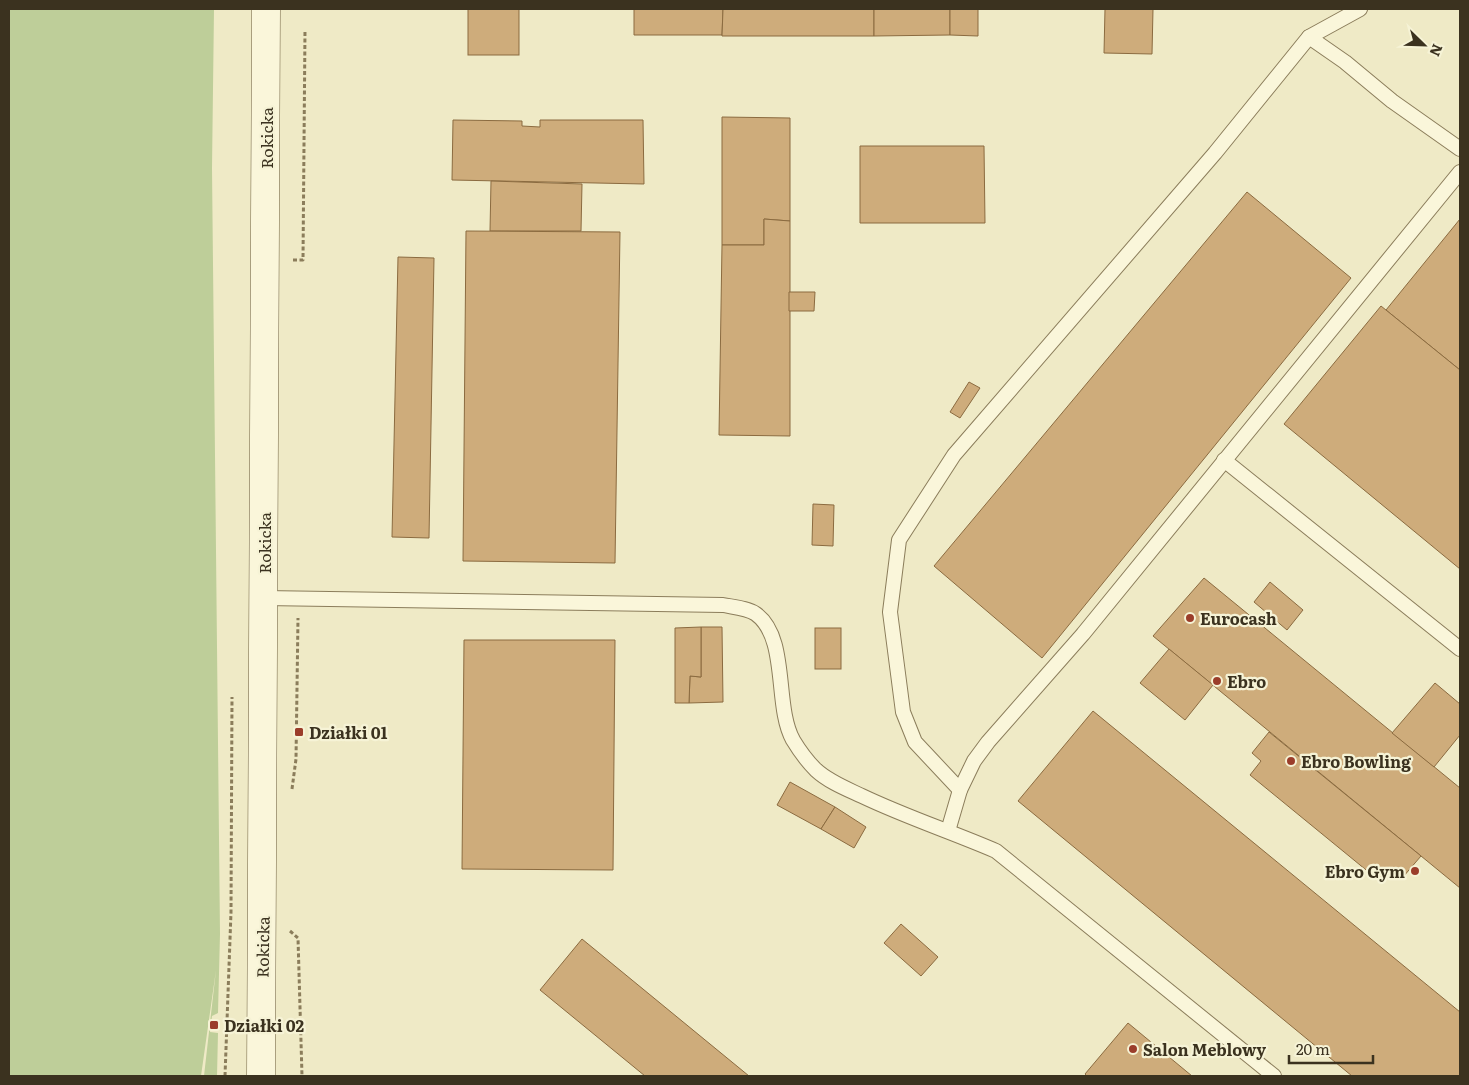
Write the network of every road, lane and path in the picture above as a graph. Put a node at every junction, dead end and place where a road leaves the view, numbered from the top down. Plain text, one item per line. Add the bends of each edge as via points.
1 (266, 9) edge
2 (1360, 9) edge
3 (305, 30) dead end
4 (1309, 37) junction
5 (1460, 149) edge
6 (1460, 172) edge
7 (265, 261) junction
8 (1224, 460) junction
9 (264, 598) junction
10 (298, 600) junction
11 (1460, 649) edge
12 (960, 790) junction
13 (291, 797) dead end
14 (948, 831) junction
15 (287, 928) dead end
16 (261, 1076) edge
17 (302, 1076) edge
18 (1274, 1076) edge

1 - 7 street, Rokicka
2 - 4 lane
3 - 7 path via 303,260
4 - 5 lane
4 - 12 lane via 1215,153 954,455 898,540 890,612 903,712 915,742
6 - 8 lane
7 - 9 street, Rokicka
8 - 11 lane
8 - 12 lane via 1083,634 988,742 974,761
9 - 10 lane
9 - 16 street, Rokicka
10 - 13 path via 296,759
10 - 14 lane via 723,605 741,608 756,614 769,630 776,654 785,720 793,740 817,770 831,781 912,819
12 - 14 lane
14 - 18 lane via 996,852
15 - 17 path via 298,938

